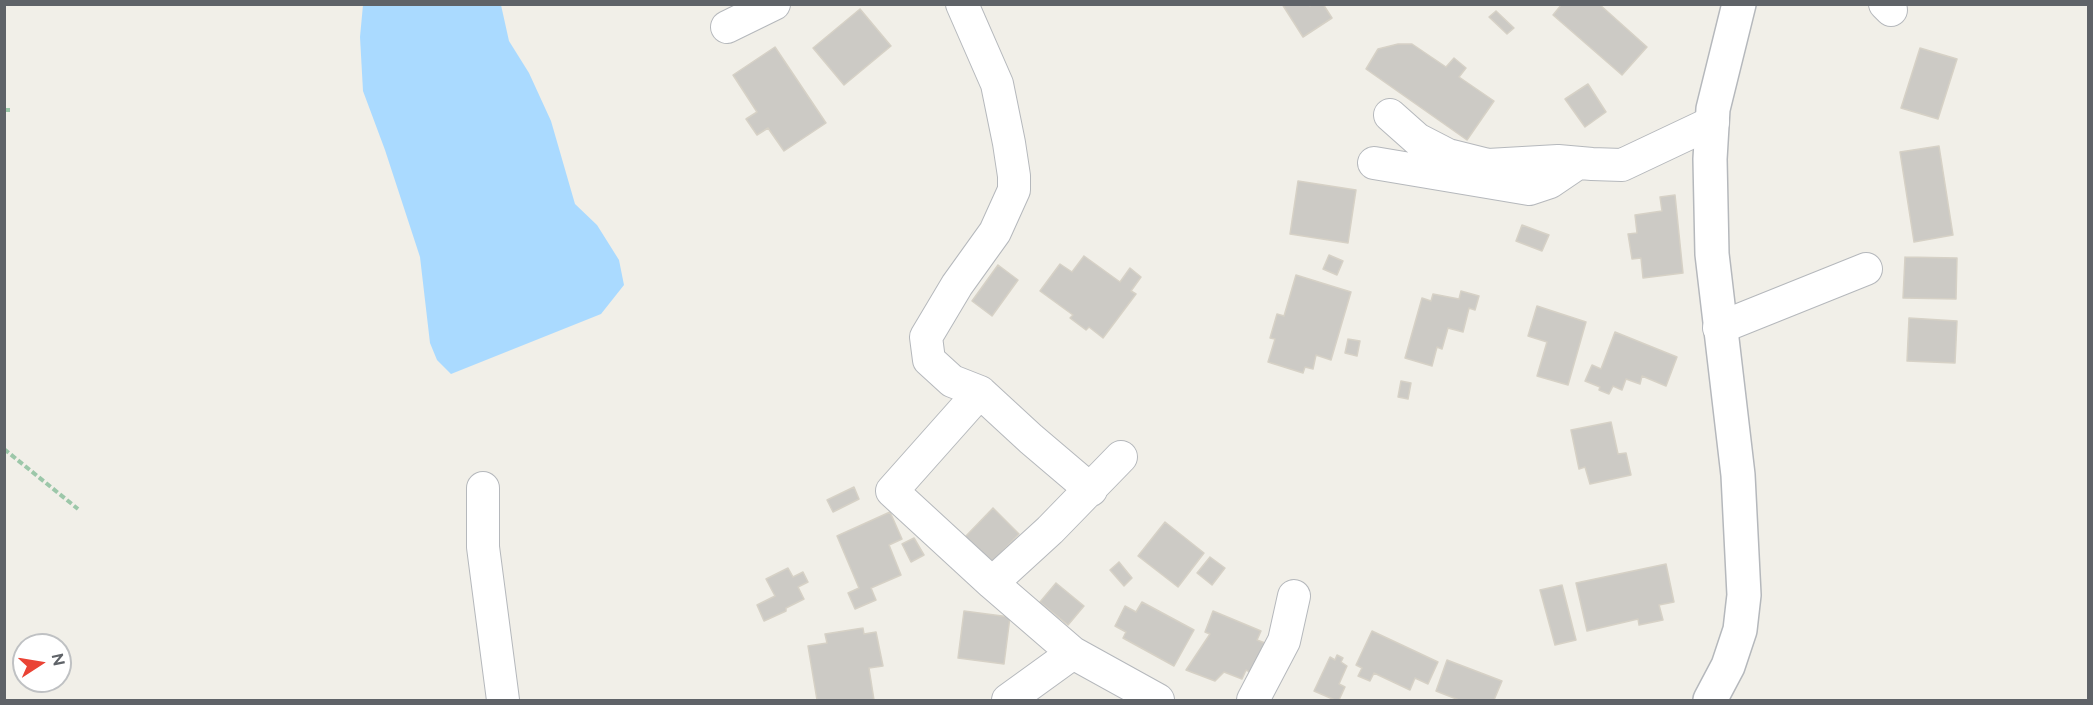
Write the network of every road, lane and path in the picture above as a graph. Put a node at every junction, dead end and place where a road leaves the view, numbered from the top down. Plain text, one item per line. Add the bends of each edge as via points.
1 (774, 4) edge
2 (962, 4) edge
3 (1739, 4) edge
4 (727, 27) dead end
5 (4, 110) edge
6 (11, 110) dead end
7 (1389, 115) dead end
8 (1713, 122) junction
9 (1374, 163) dead end
10 (1578, 163) junction
11 (1866, 269) dead end
12 (1719, 328) junction
13 (980, 392) junction
14 (4, 449) edge
15 (1121, 457) dead end
16 (483, 488) dead end
17 (1091, 490) junction
18 (78, 509) dead end
19 (992, 583) junction
20 (1294, 596) dead end
21 (1073, 653) junction
22 (503, 700) edge
23 (1008, 700) edge
24 (1158, 700) edge
25 (1253, 700) edge
26 (1710, 700) edge

1 - 4 street
2 - 13 street via 997,84 1014,190 995,232 926,337 929,360 952,381
3 - 8 street
5 - 6 path
7 - 10 street via 1417,139 1448,155 1488,165 1558,160
8 - 10 street via 1622,165
8 - 12 street via 1712,254
9 - 10 street via 1529,189 1550,182
11 - 12 street
12 - 26 street via 1738,475 1744,595 1740,630 1728,666
13 - 17 street
13 - 19 street via 892,491
14 - 18 path
15 - 17 street
16 - 22 street via 483,547
17 - 19 street
19 - 21 street
20 - 25 street via 1284,641
21 - 23 street
21 - 24 street

